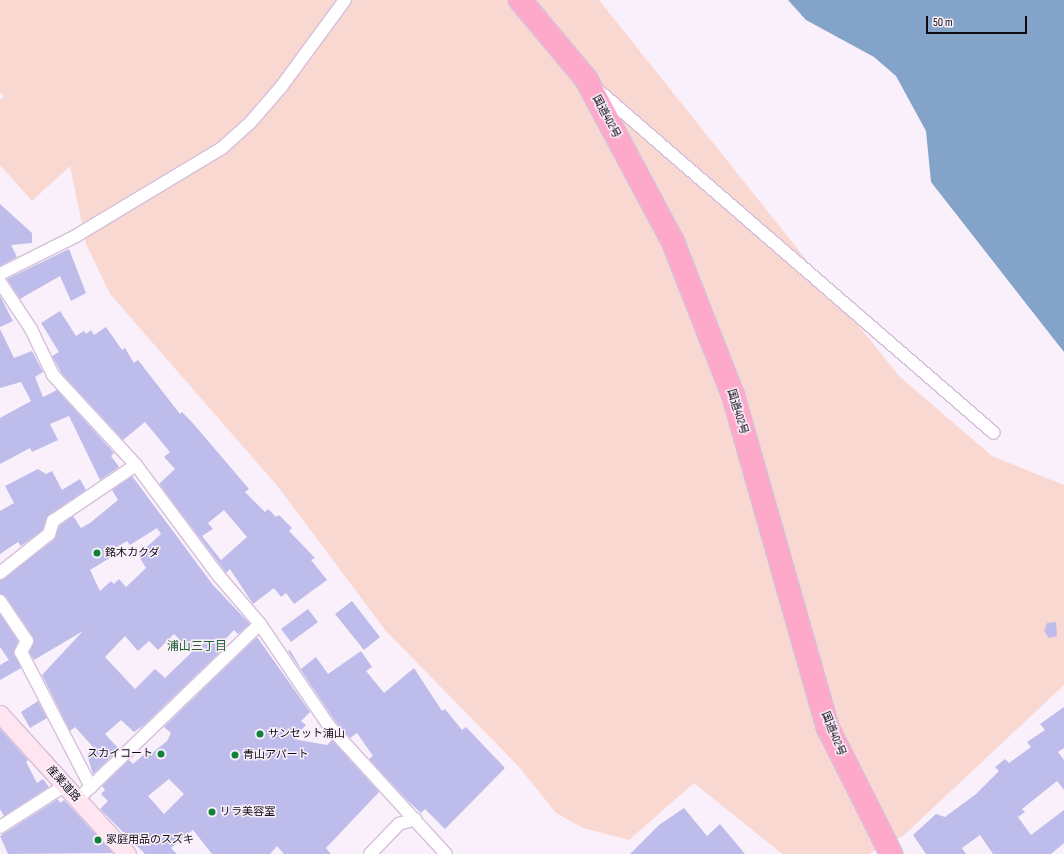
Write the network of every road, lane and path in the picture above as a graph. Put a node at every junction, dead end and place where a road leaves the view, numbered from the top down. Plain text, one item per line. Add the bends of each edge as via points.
1 (345, 0) edge
2 (520, 0) edge
3 (586, 79) junction
4 (0, 274) edge
5 (0, 282) edge
6 (994, 433) dead end
7 (136, 465) junction
8 (0, 573) edge
9 (0, 601) edge
10 (260, 624) junction
11 (0, 714) edge
12 (64, 786) junction
13 (91, 787) junction
14 (77, 800) junction
15 (415, 819) junction
16 (0, 827) edge
17 (127, 854) edge
18 (370, 854) edge
19 (446, 854) edge
20 (891, 854) edge

1 - 4 street via 281,87 249,124 222,148 74,237
2 - 3 highway, 国道402号
3 - 6 street via 672,158
3 - 20 highway, 国道402号 via 672,242 724,373 828,728
5 - 7 street via 31,329 53,375
7 - 8 street via 53,521 49,534
7 - 10 street via 218,575
9 - 13 street via 27,641 21,652
10 - 13 street
10 - 15 street via 329,726
11 - 12 street, 産業道路
12 - 14 street, 産業道路
12 - 16 street
13 - 14 street
14 - 17 street, 産業道路
15 - 18 street via 399,824
15 - 19 street

